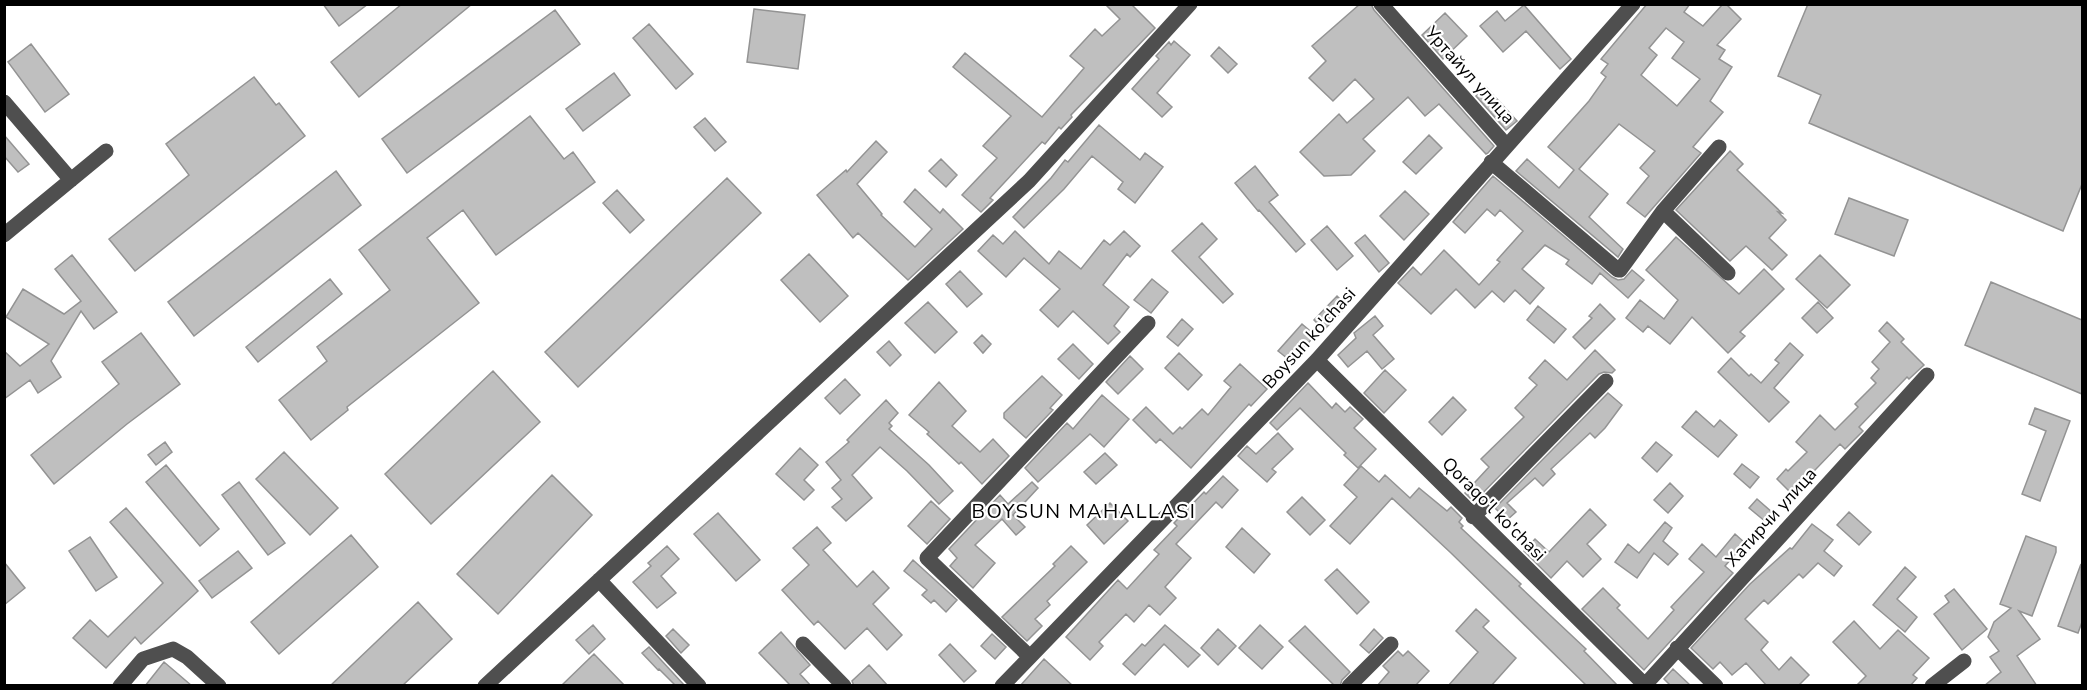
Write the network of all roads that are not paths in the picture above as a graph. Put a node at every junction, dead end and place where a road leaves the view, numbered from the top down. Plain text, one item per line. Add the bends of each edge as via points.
1 (1190, 4) edge
2 (1381, 4) edge
3 (1633, 4) edge
4 (4, 102) edge
5 (1506, 145) junction
6 (1719, 147) dead end
7 (106, 151) dead end
8 (1491, 162) junction
9 (71, 180) junction
10 (1663, 211) junction
11 (4, 235) edge
12 (1728, 273) dead end
13 (1148, 322) dead end
14 (1317, 360) junction
15 (1927, 375) dead end
16 (1606, 381) dead end
17 (1473, 517) junction
18 (598, 580) junction
19 (803, 644) dead end
20 (1391, 644) dead end
21 (1677, 648) junction
22 (1030, 657) junction
23 (1964, 661) dead end
24 (1644, 685) edge
25 (120, 686) edge
26 (219, 686) edge
27 (485, 686) edge
28 (699, 686) edge
29 (844, 686) edge
30 (1002, 686) edge
31 (1349, 686) edge
32 (1716, 686) edge
33 (1932, 686) edge

1 - 18 street via 1029,181
2 - 5 street, Уртайул улица
3 - 5 street, Boysun ko'chasi
4 - 9 street
5 - 8 street, Boysun ko'chasi
6 - 10 street
7 - 9 street
8 - 10 street via 1618,270
8 - 14 street, Boysun ko'chasi
9 - 11 street
10 - 12 street
13 - 22 street via 927,558
14 - 17 street, Qoraqo'l ko'chasi
14 - 22 street, Boysun ko'chasi
15 - 21 street, Хатирчи улица
16 - 17 street
17 - 24 street, Qoraqo'l ko'chasi
18 - 27 street
18 - 28 street
19 - 29 street
20 - 31 street
21 - 24 street, Хатирчи улица
21 - 32 street
22 - 30 street, Boysun ko'chasi
23 - 33 street
25 - 26 street via 143,659 173,650 187,657

